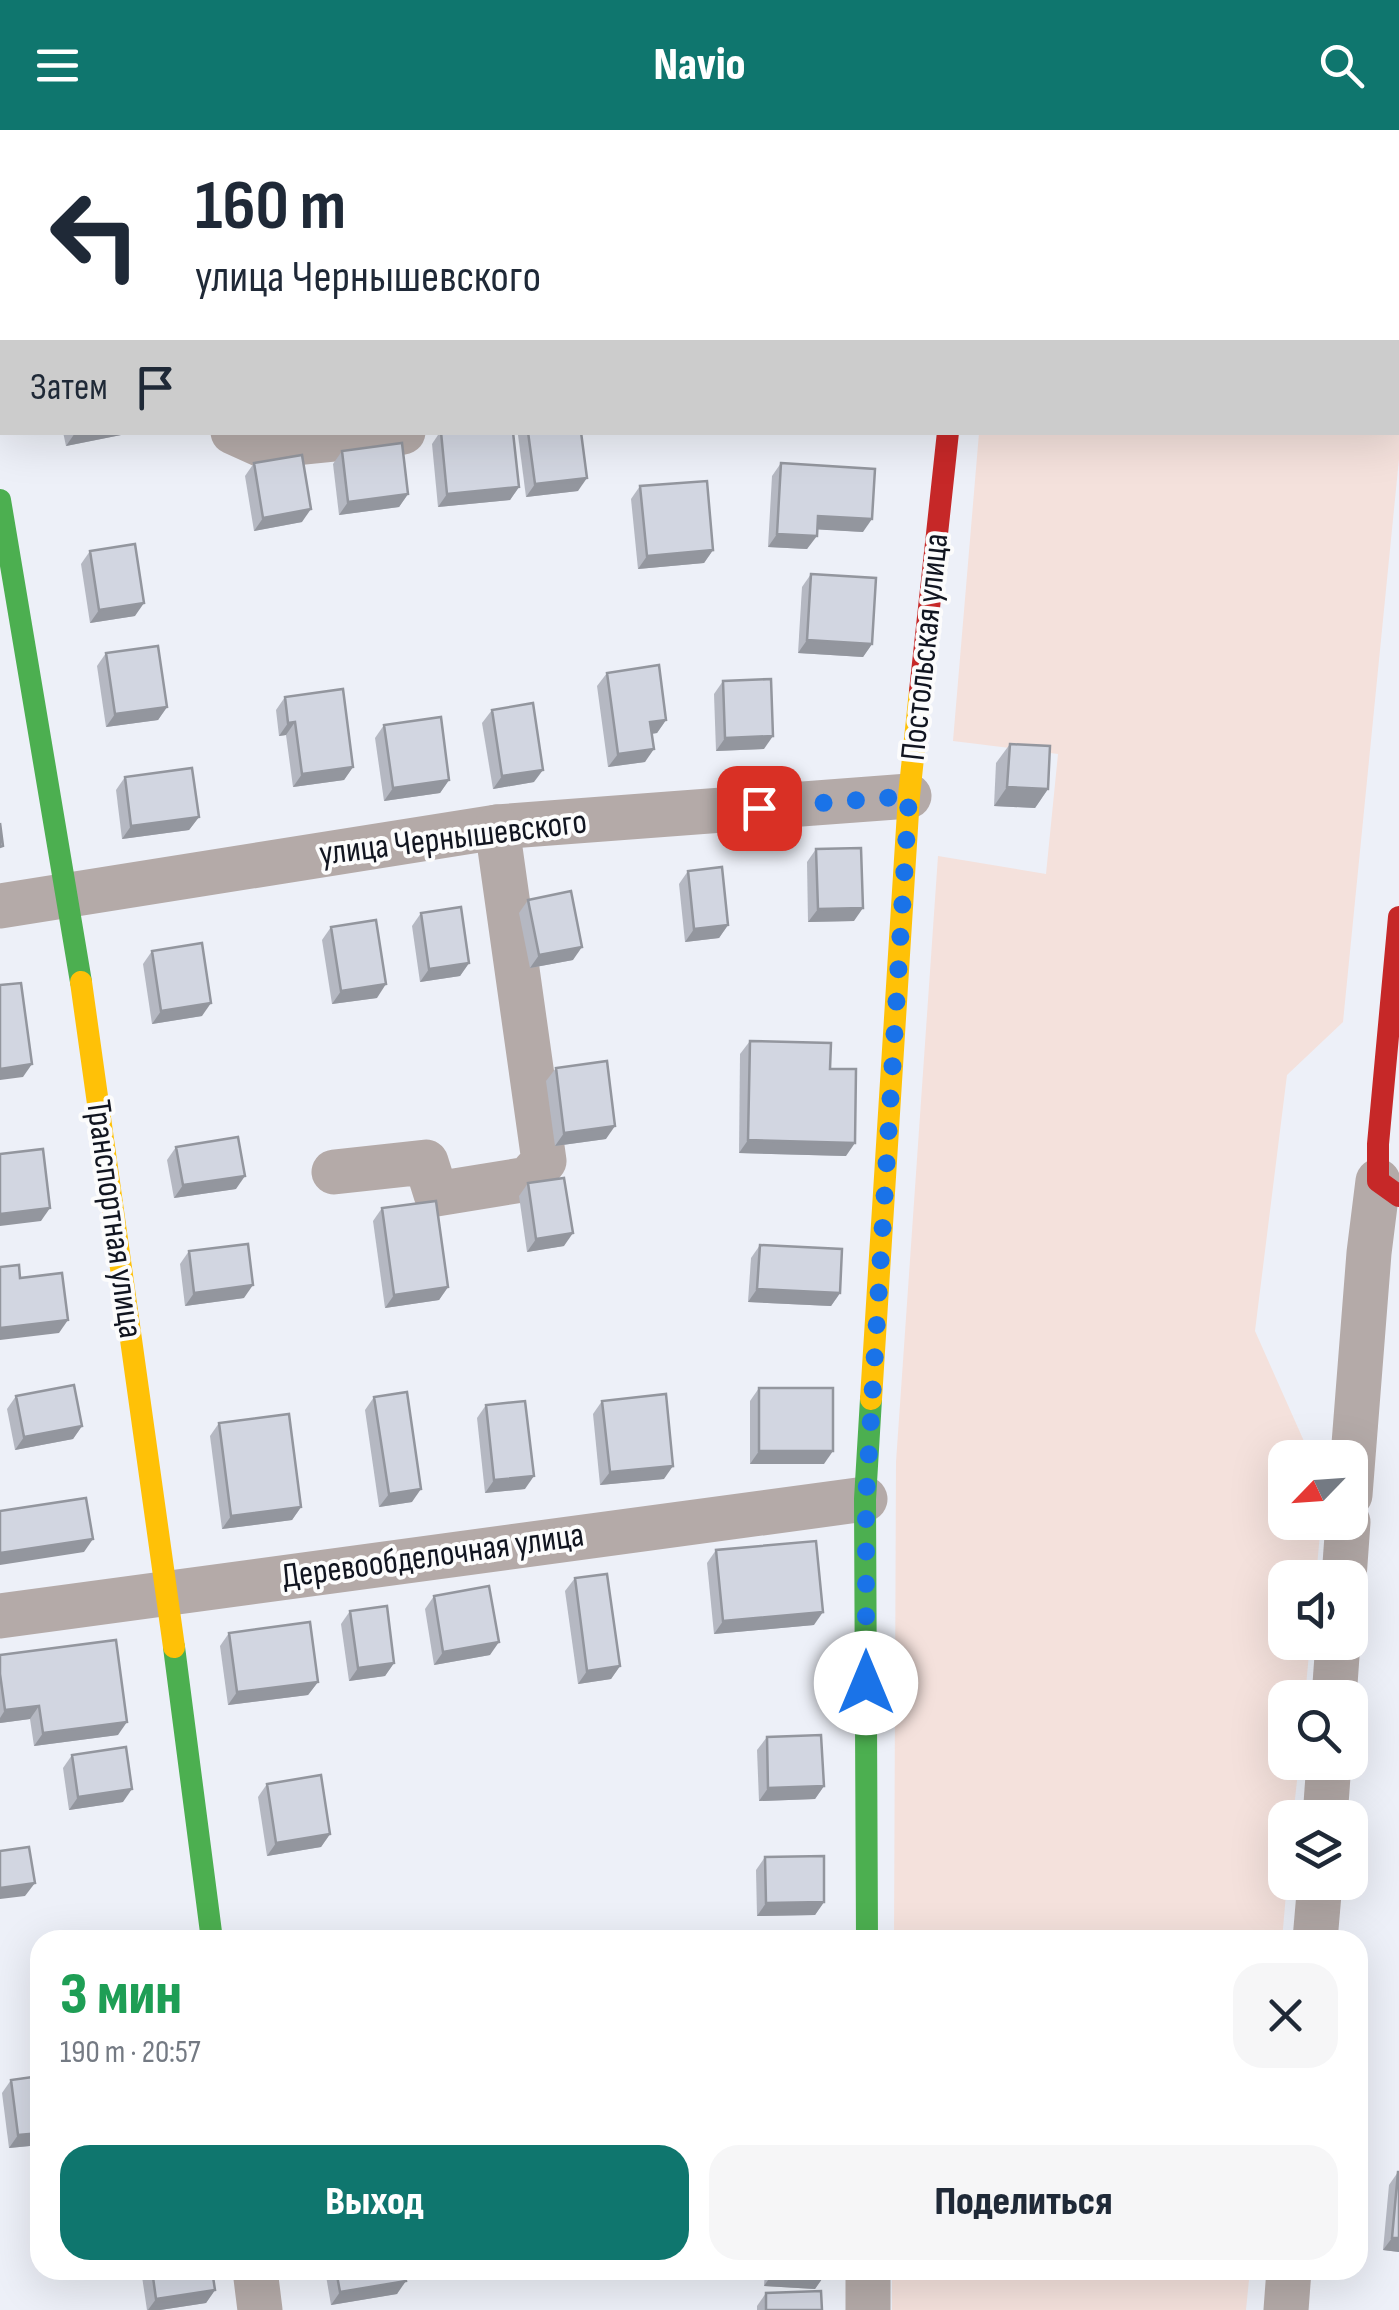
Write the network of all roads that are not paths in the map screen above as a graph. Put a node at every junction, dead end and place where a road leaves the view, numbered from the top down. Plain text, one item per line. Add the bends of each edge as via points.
1 (240, 435) edge
2 (372, 435) edge
3 (948, 435) edge
4 (0, 500) edge
5 (909, 796) junction
6 (497, 827) junction
7 (68, 894) junction
8 (0, 906) edge
9 (1399, 917) edge
10 (334, 1172) dead end
11 (1389, 1188) edge
12 (1354, 1440) edge
13 (866, 1499) junction
14 (168, 1591) junction
15 (0, 1616) edge
16 (1318, 1900) edge
17 (211, 1930) edge
18 (867, 1930) edge
19 (1316, 1930) edge
20 (256, 2280) edge
21 (868, 2280) edge
22 (1288, 2280) edge
23 (260, 2310) edge
24 (868, 2310) edge
25 (1286, 2310) edge

1 - 2 street via 264,446
3 - 5 street, Постольская улица
4 - 7 street, Транспортная улица
5 - 6 street, улица Чернышевского
5 - 13 street, Постольская улица
6 - 7 street, улица Чернышевского
6 - 10 street via 544,1160 528,1179 436,1194 426,1162
7 - 8 street, улица Чернышевского
7 - 14 street, Транспортная улица
9 - 11 street via 1382,1079
11 - 12 street via 1369,1253
13 - 14 street, Деревообделочная улица
13 - 18 street, Постольская улица
14 - 15 street, Деревообделочная улица
14 - 17 street, Транспортная улица
16 - 19 street
20 - 23 street
21 - 24 street
22 - 25 street

